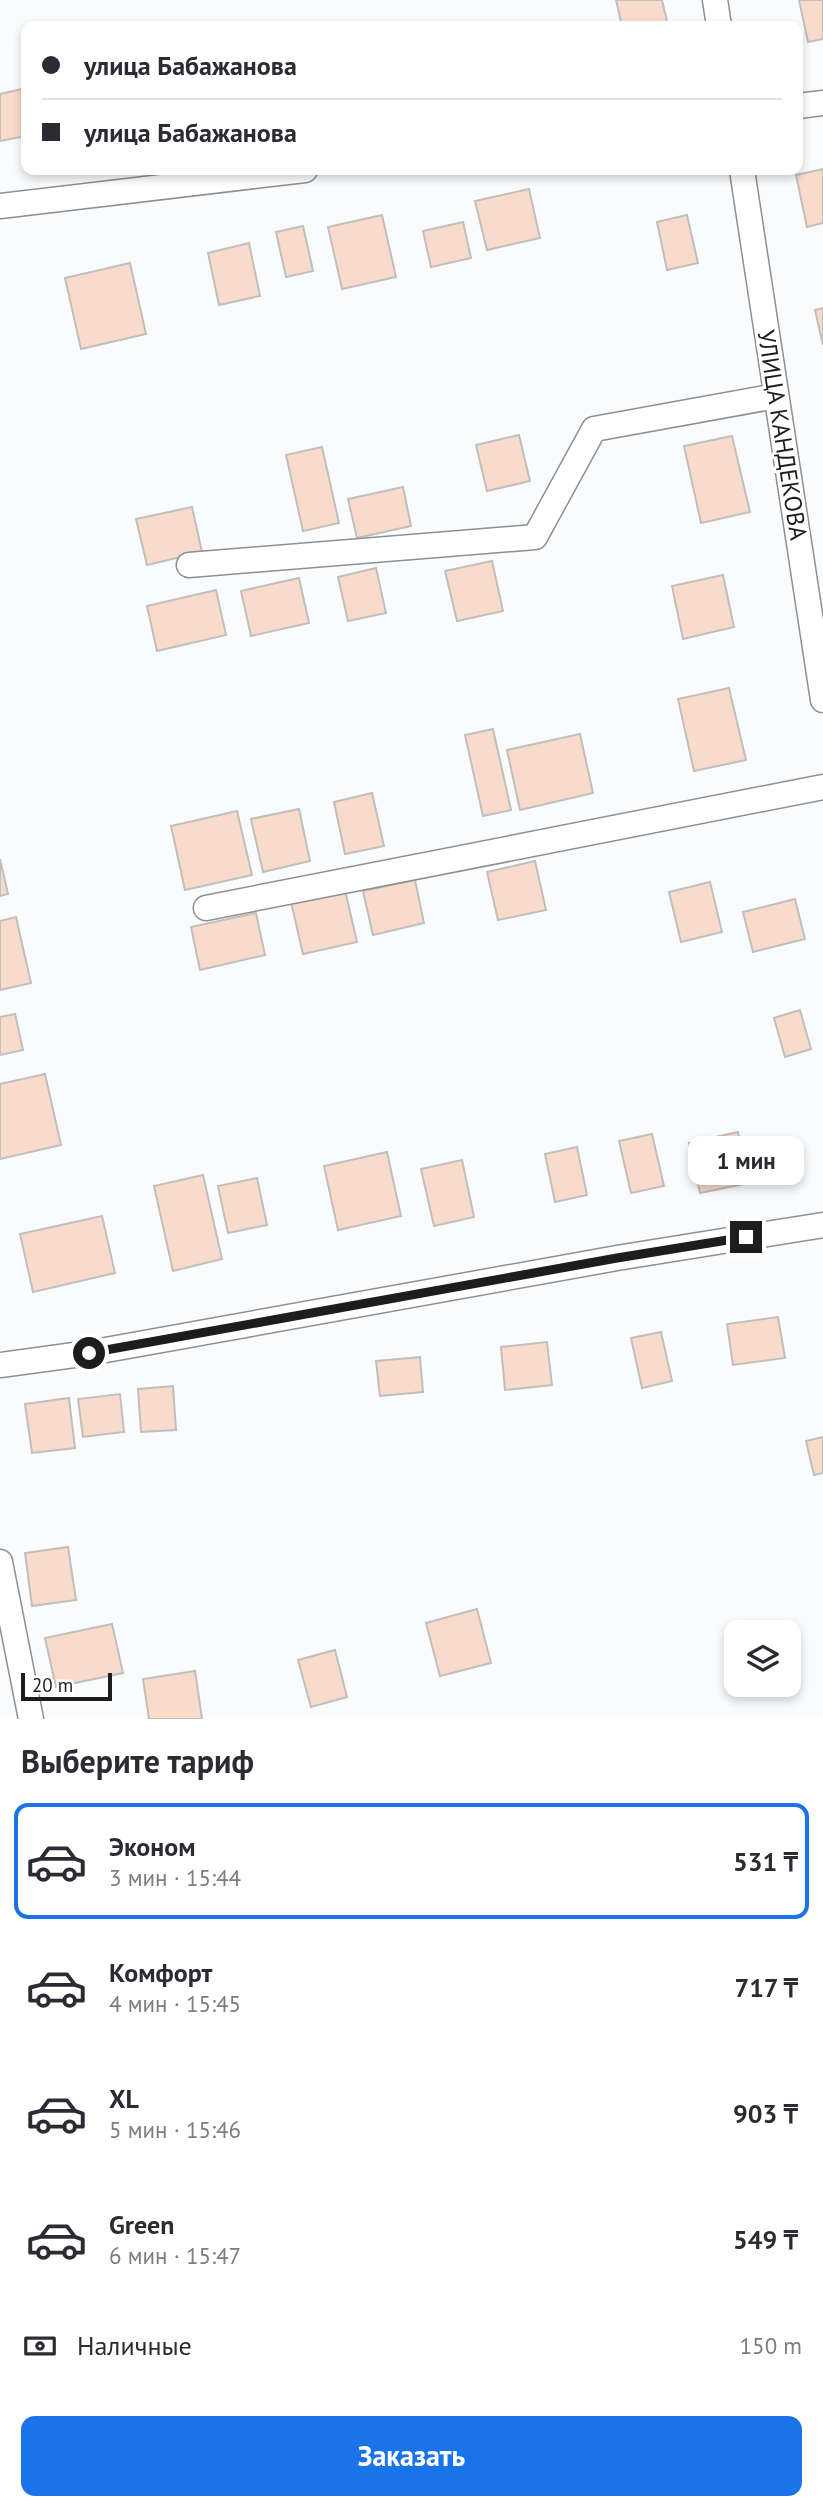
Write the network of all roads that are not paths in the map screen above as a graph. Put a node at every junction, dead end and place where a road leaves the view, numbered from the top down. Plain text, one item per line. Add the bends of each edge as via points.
1 (715, 0) edge
2 (718, 21) edge
3 (823, 103) edge
4 (803, 105) edge
5 (263, 175) edge
6 (742, 175) edge
7 (0, 206) edge
8 (776, 396) junction
9 (189, 565) dead end
10 (823, 700) edge
11 (823, 786) edge
12 (206, 908) dead end
13 (823, 1225) edge
14 (0, 1365) edge
15 (0, 1562) edge
16 (31, 1719) edge

1 - 2 street
3 - 4 street
5 - 7 street
6 - 8 street, УЛИЦА КАНДЕКОВА
8 - 9 street via 594,429 534,537
8 - 10 street, УЛИЦА КАНДЕКОВА
11 - 12 street
13 - 14 street
15 - 16 street

